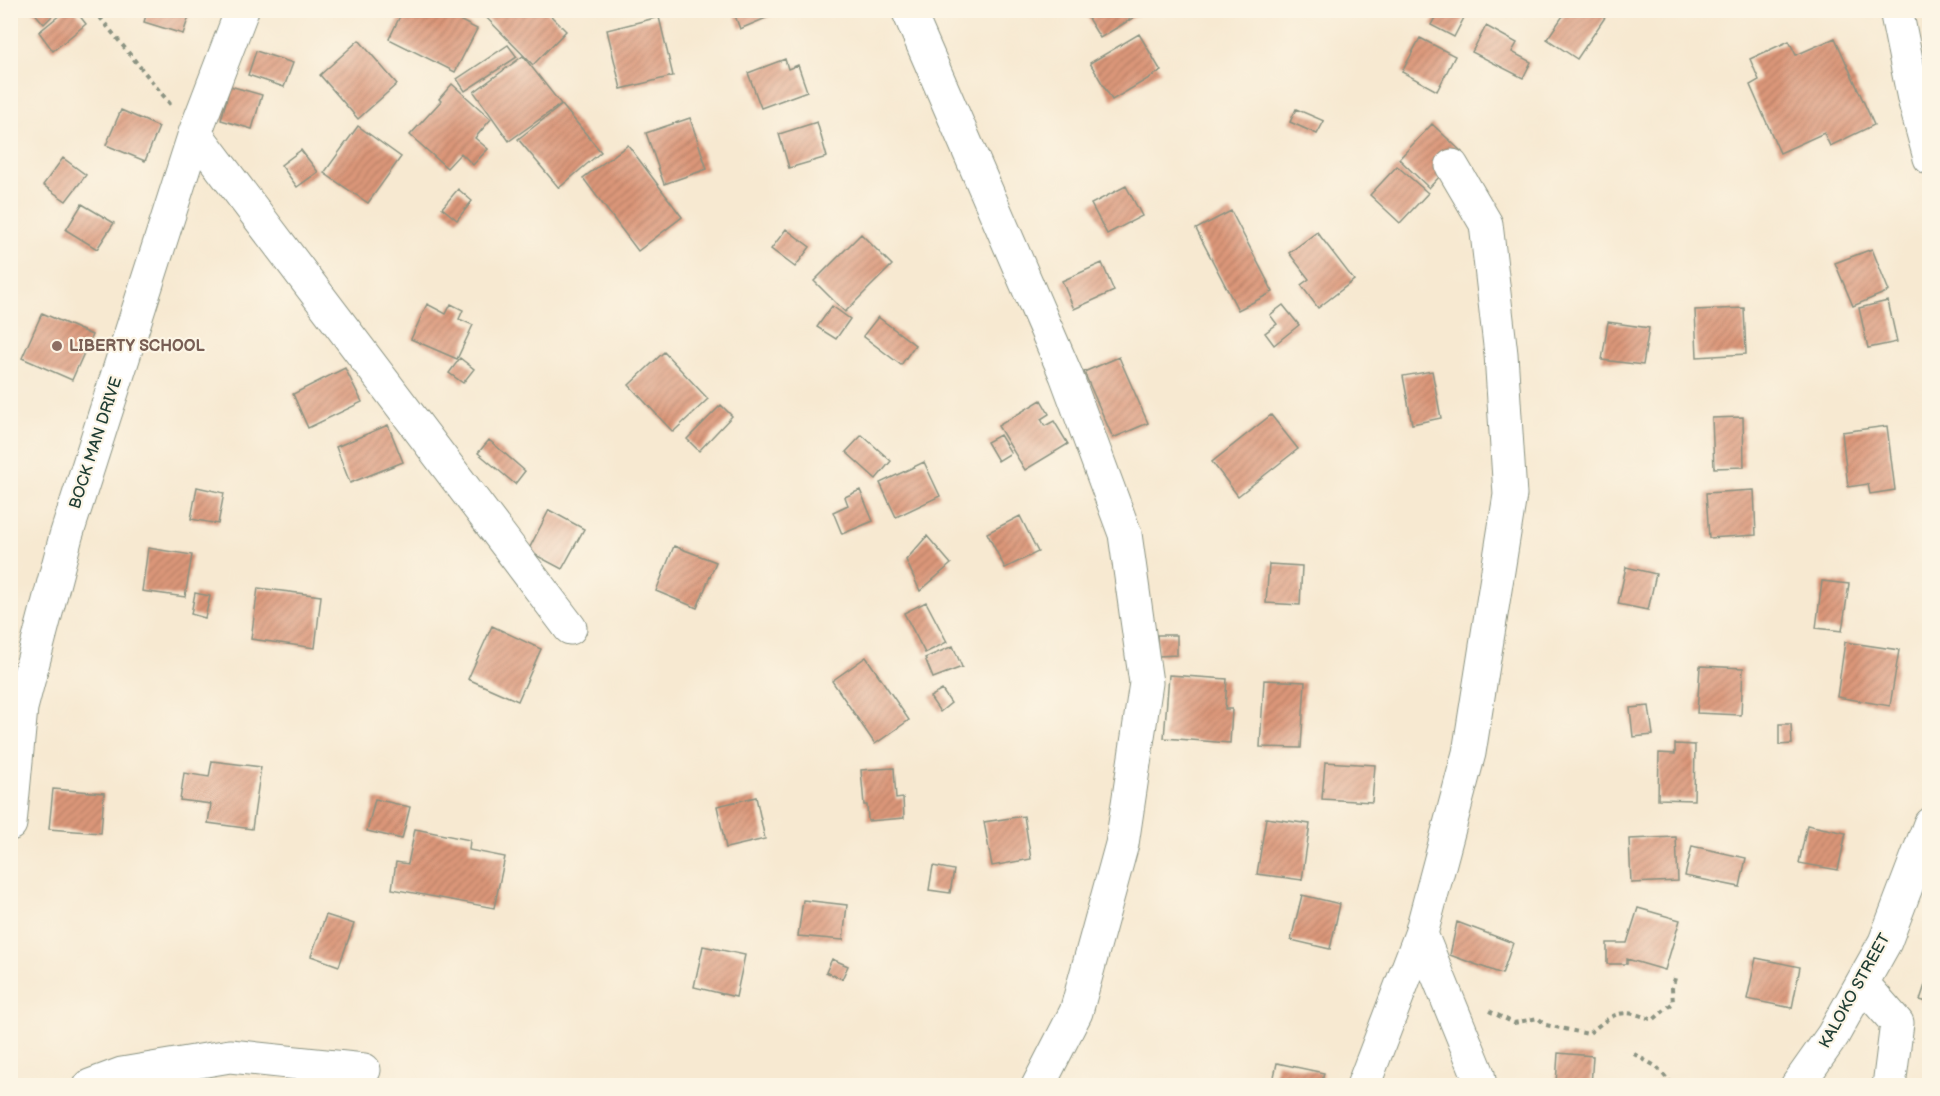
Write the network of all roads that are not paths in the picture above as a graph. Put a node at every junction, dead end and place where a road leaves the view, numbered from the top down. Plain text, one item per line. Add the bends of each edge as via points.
1 (242, 10) edge
2 (908, 10) edge
3 (1896, 10) edge
4 (195, 133) junction
5 (1929, 158) edge
6 (1452, 166) dead end
7 (570, 628) dead end
8 (16, 708) edge
9 (10, 824) edge
10 (1929, 825) edge
11 (1420, 934) junction
12 (1862, 983) junction
13 (364, 1070) dead end
14 (90, 1086) edge
15 (1038, 1086) edge
16 (1363, 1086) edge
17 (1480, 1086) edge
18 (1797, 1086) edge
19 (1889, 1086) edge

1 - 4 street, BOCK MAN DRIVE
2 - 15 street via 1066,375 1125,534 1146,683 1122,844 1076,1012
3 - 5 street
4 - 7 street
4 - 8 street, BOCK MAN DRIVE via 66,536
6 - 11 street via 1486,224 1501,354 1510,495 1469,753
8 - 9 street, BOCK MAN DRIVE
10 - 12 street, KALOKO STREET via 1885,942
11 - 16 street
11 - 17 street
12 - 18 street, KALOKO STREET via 1833,1035
12 - 19 street via 1897,1023
13 - 14 street via 230,1056 122,1074

